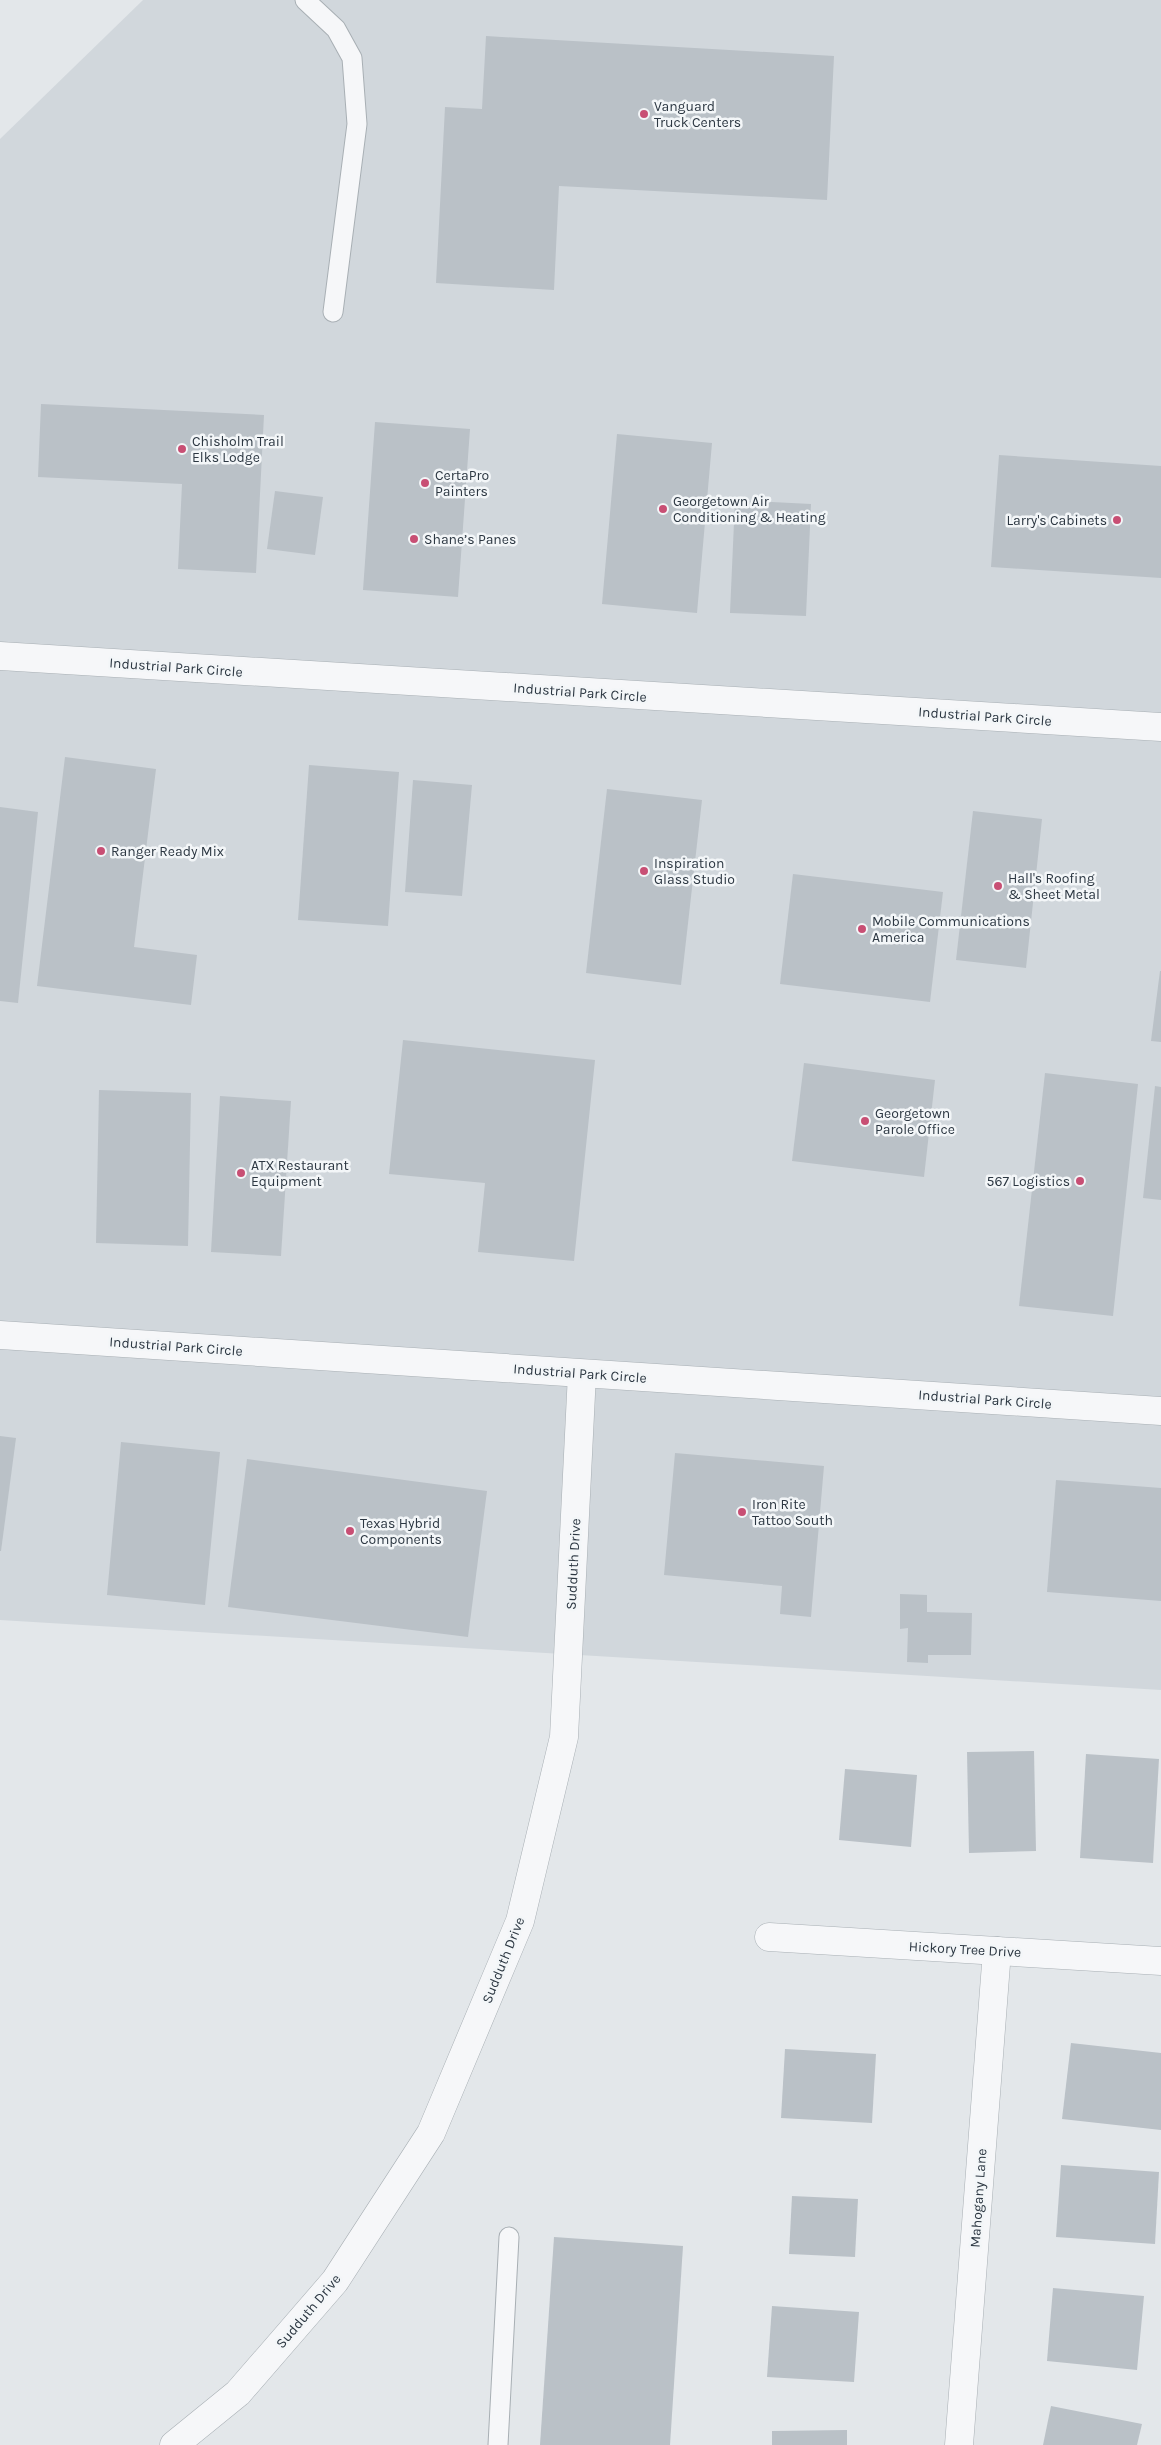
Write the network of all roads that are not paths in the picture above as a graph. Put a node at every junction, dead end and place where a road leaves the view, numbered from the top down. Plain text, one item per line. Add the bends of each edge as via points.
1 (305, 0) edge
2 (333, 312) dead end
3 (0, 656) edge
4 (1161, 727) edge
5 (0, 1335) edge
6 (582, 1374) junction
7 (1161, 1411) edge
8 (769, 1937) dead end
9 (997, 1951) junction
10 (1161, 1961) edge
11 (509, 2236) dead end
12 (174, 2445) edge
13 (498, 2445) edge
14 (959, 2445) edge

1 - 2 lane via 336,29 352,58 357,124
3 - 4 street, Industrial Park Circle
5 - 6 street, Industrial Park Circle
6 - 7 street, Industrial Park Circle
6 - 12 street, Sudduth Drive via 564,1738 520,1921 431,2133 335,2281 238,2393
8 - 9 street, Hickory Tree Drive
9 - 10 street, Hickory Tree Drive
9 - 14 street, Mahogany Lane
11 - 13 lane

